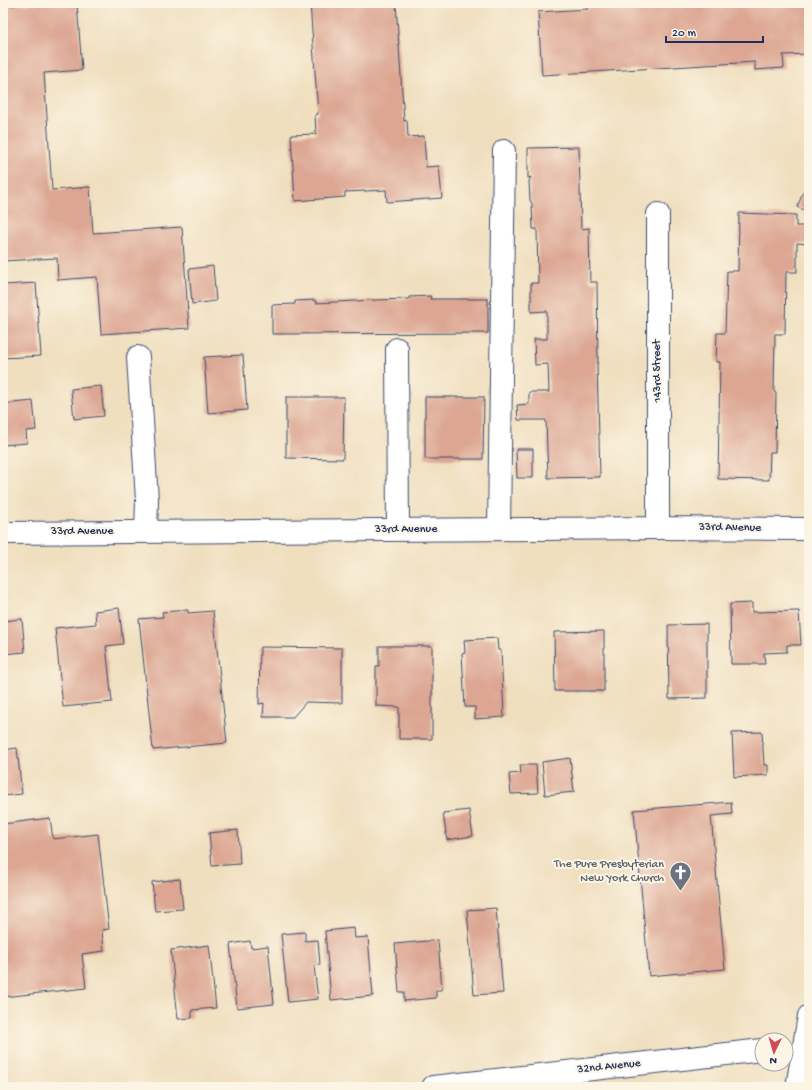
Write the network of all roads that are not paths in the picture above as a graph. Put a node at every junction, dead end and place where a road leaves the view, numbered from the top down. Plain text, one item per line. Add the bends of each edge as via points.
1 (504, 151) dead end
2 (658, 214) dead end
3 (397, 349) dead end
4 (138, 357) dead end
5 (658, 528) junction
6 (499, 529) junction
7 (809, 529) edge
8 (398, 530) junction
9 (146, 532) junction
10 (3, 533) edge
11 (809, 1016) edge
12 (800, 1046) edge
13 (754, 1051) edge
14 (433, 1087) edge
15 (796, 1087) edge

1 - 6 street
2 - 5 street, 143rd Street
3 - 8 street
4 - 9 street via 147,500
5 - 6 street, 33rd Avenue
5 - 7 street, 33rd Avenue
6 - 8 street, 33rd Avenue
8 - 9 street, 33rd Avenue
9 - 10 street, 33rd Avenue
11 - 12 street
12 - 15 street
13 - 14 street, 32nd Avenue

